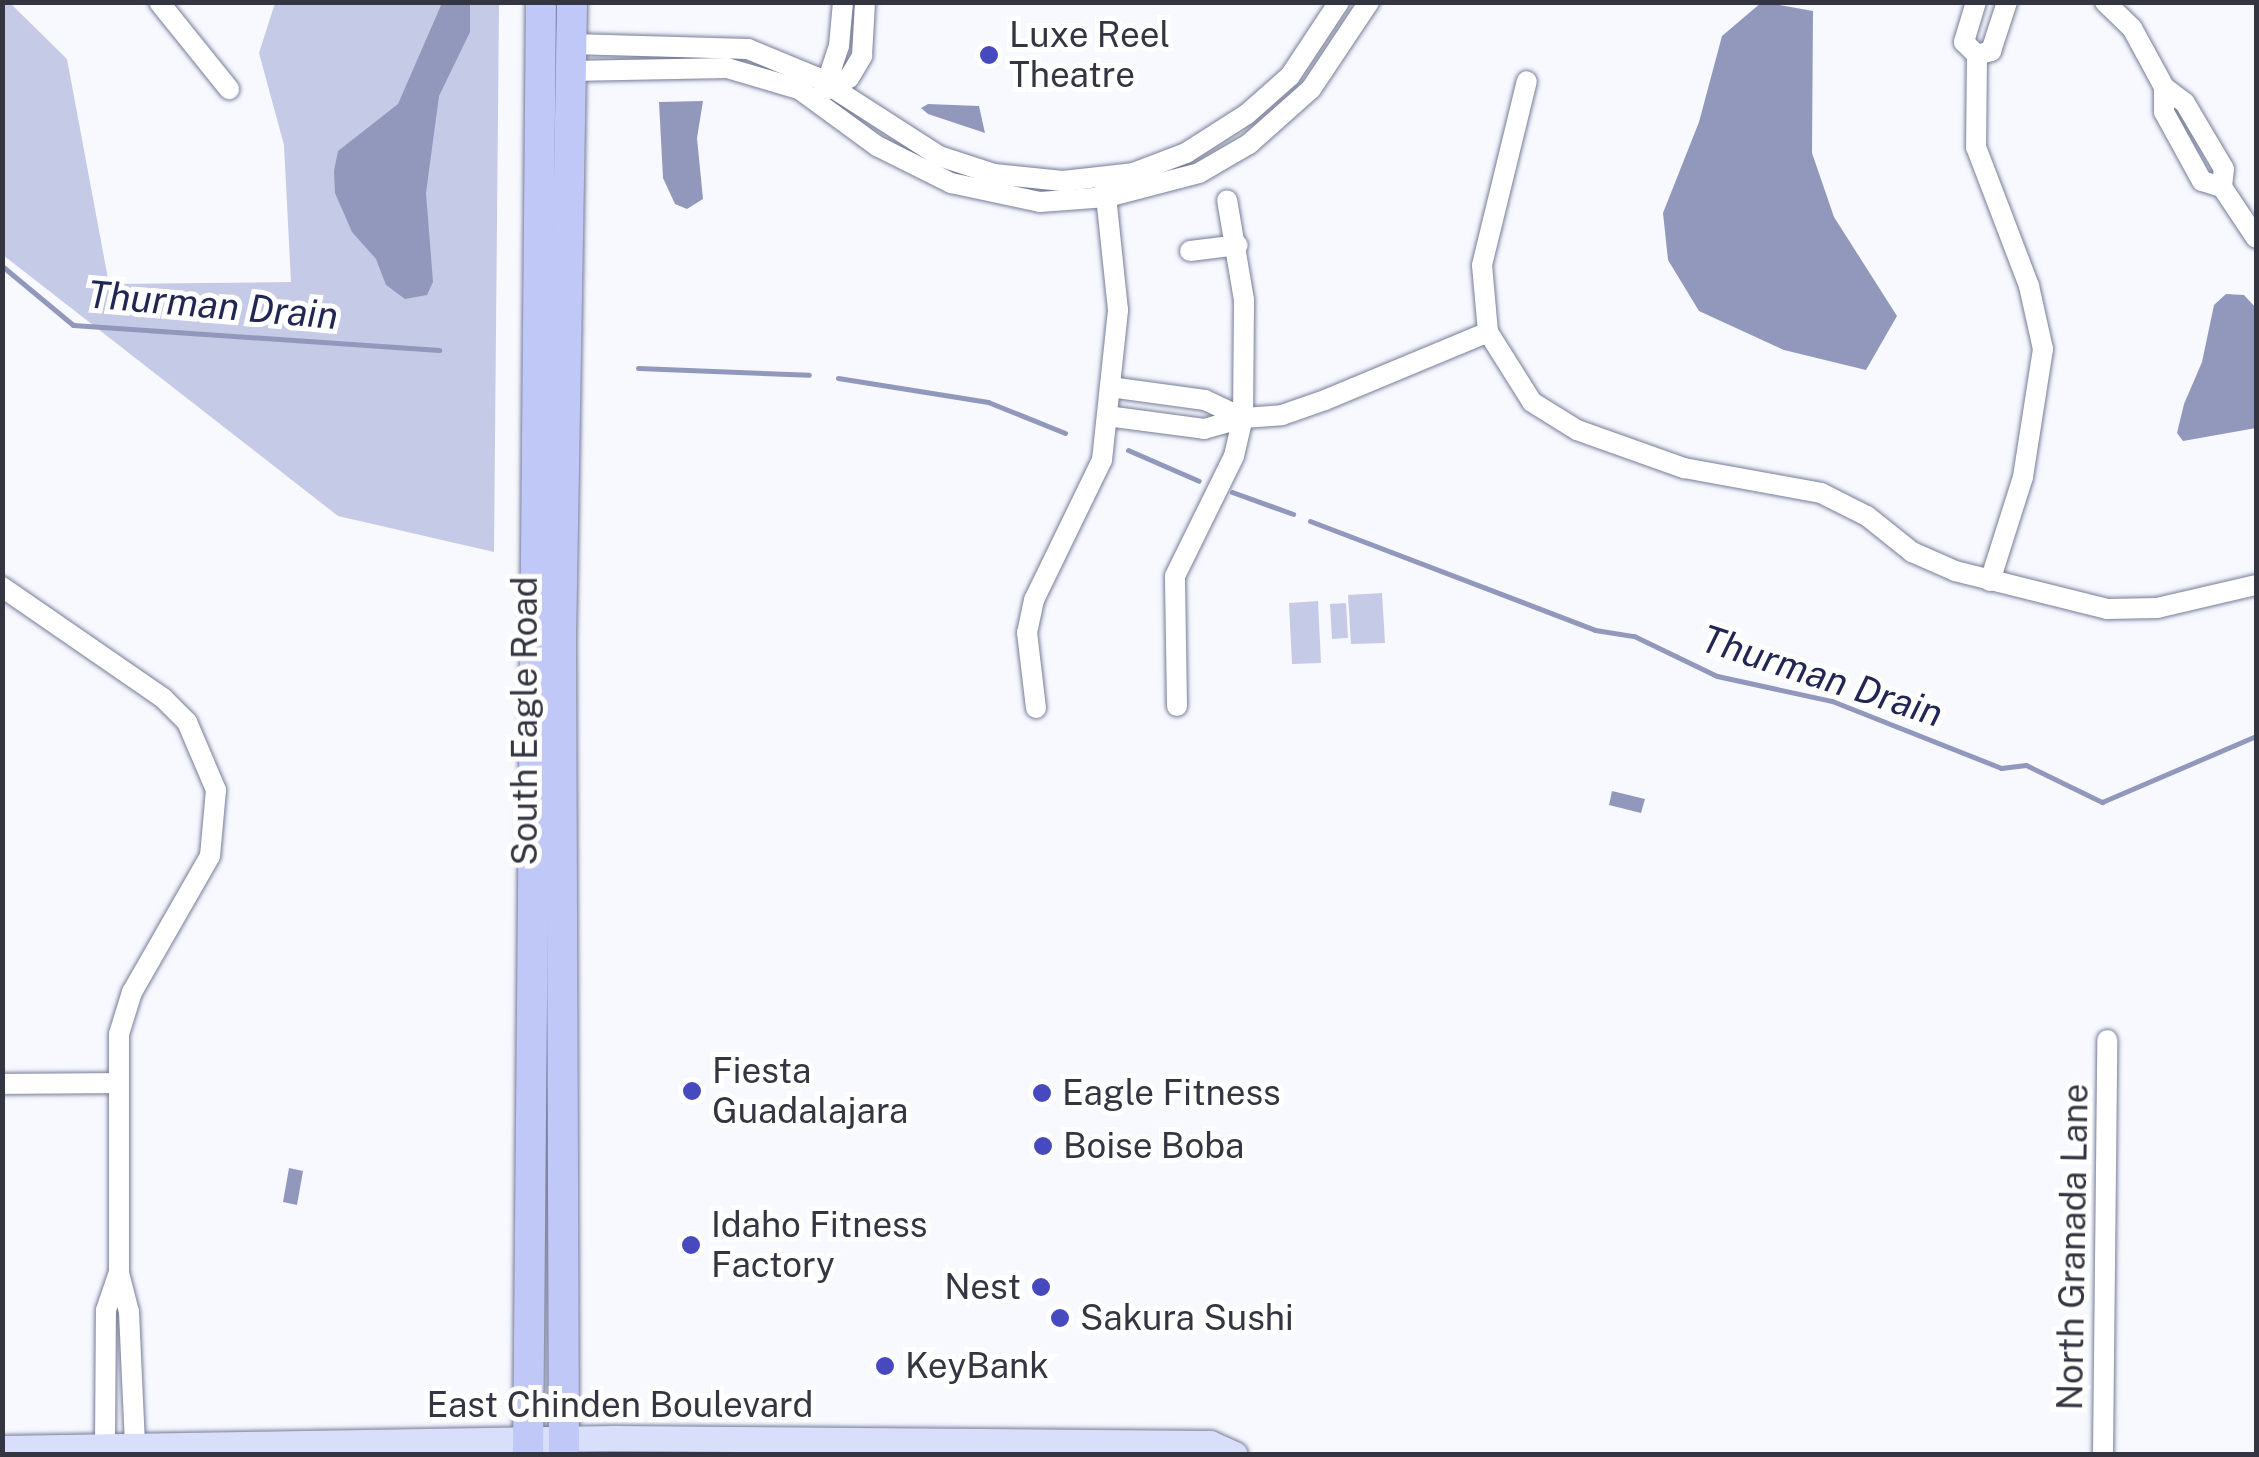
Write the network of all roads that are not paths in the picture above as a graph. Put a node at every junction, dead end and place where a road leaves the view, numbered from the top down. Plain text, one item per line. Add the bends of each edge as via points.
1 (159, 2) edge
2 (572, 2) edge
3 (842, 2) edge
4 (865, 2) edge
5 (1338, 2) edge
6 (1370, 2) edge
7 (1976, 2) edge
8 (2007, 2) edge
9 (2105, 2) edge
10 (540, 14) edge
11 (1976, 55) junction
12 (571, 58) junction
13 (1528, 81) dead end
14 (229, 89) dead end
15 (822, 94) junction
16 (1103, 175) junction
17 (1107, 197) junction
18 (1228, 200) dead end
19 (2256, 238) edge
20 (1238, 244) junction
21 (1190, 252) dead end
22 (567, 326) junction
23 (1488, 332) junction
24 (535, 350) junction
25 (1110, 387) junction
26 (1107, 416) junction
27 (1243, 418) junction
28 (1990, 580) junction
29 (2256, 585) edge
30 (2, 587) edge
31 (562, 661) junction
32 (1177, 706) dead end
33 (1036, 708) dead end
34 (2108, 1040) dead end
35 (117, 1083) junction
36 (2, 1084) edge
37 (119, 1273) junction
38 (134, 1442) junction
39 (104, 1444) junction
40 (529, 1447) edge
41 (564, 1447) edge
42 (2, 1448) edge
43 (1131, 1448) edge
44 (1236, 1454) edge
45 (2103, 1454) edge

1 - 14 street
2 - 12 highway, South Eagle Road
3 - 15 street
4 - 15 street via 862,56 849,78
5 - 16 street via 1290,76 1247,114 1186,153
6 - 17 street via 1311,89 1250,144 1198,172
7 - 11 street via 1964,42
8 - 11 street via 1991,51
9 - 19 street via 2132,28 2164,87 2186,103 2224,168 2222,187
10 - 22 highway via 553,50 551,302
10 - 24 highway, South Eagle Road
11 - 28 street via 1976,147 2029,286 2044,349 2023,477
12 - 15 street via 727,68
12 - 22 highway, South Eagle Road
13 - 23 street via 1482,265
15 - 16 street via 939,156 994,174 1062,181
15 - 17 street via 877,146 951,183 1040,202
16 - 17 street
17 - 25 street via 1118,272
18 - 20 street
20 - 21 street
20 - 27 street
22 - 31 highway, South Eagle Road
23 - 27 street via 1311,406
23 - 28 street via 1532,402 1577,430 1684,468 1821,494 1866,516 1912,552
24 - 31 highway via 546,357 554,380 551,605 553,647
24 - 40 highway, South Eagle Road
25 - 26 street
25 - 27 street via 1205,400
26 - 27 street via 1204,429
26 - 33 street via 1093,486 1034,600 1027,633
27 - 32 street via 1234,456 1175,576
28 - 29 street via 2106,610 2157,608
30 - 35 street via 163,698 187,722 216,790 210,856 132,992 119,1034
31 - 41 highway, South Eagle Road
34 - 45 street, North Granada Lane
35 - 36 street
35 - 37 street
37 - 38 street via 129,1312
37 - 39 street via 106,1310
38 - 39 main road, East Chinden Boulevard
38 - 40 main road, East Chinden Boulevard
39 - 42 main road, East Chinden Boulevard
40 - 41 main road, East Chinden Boulevard
41 - 43 main road, East Chinden Boulevard
43 - 44 main road, East Chinden Boulevard via 1210,1443

